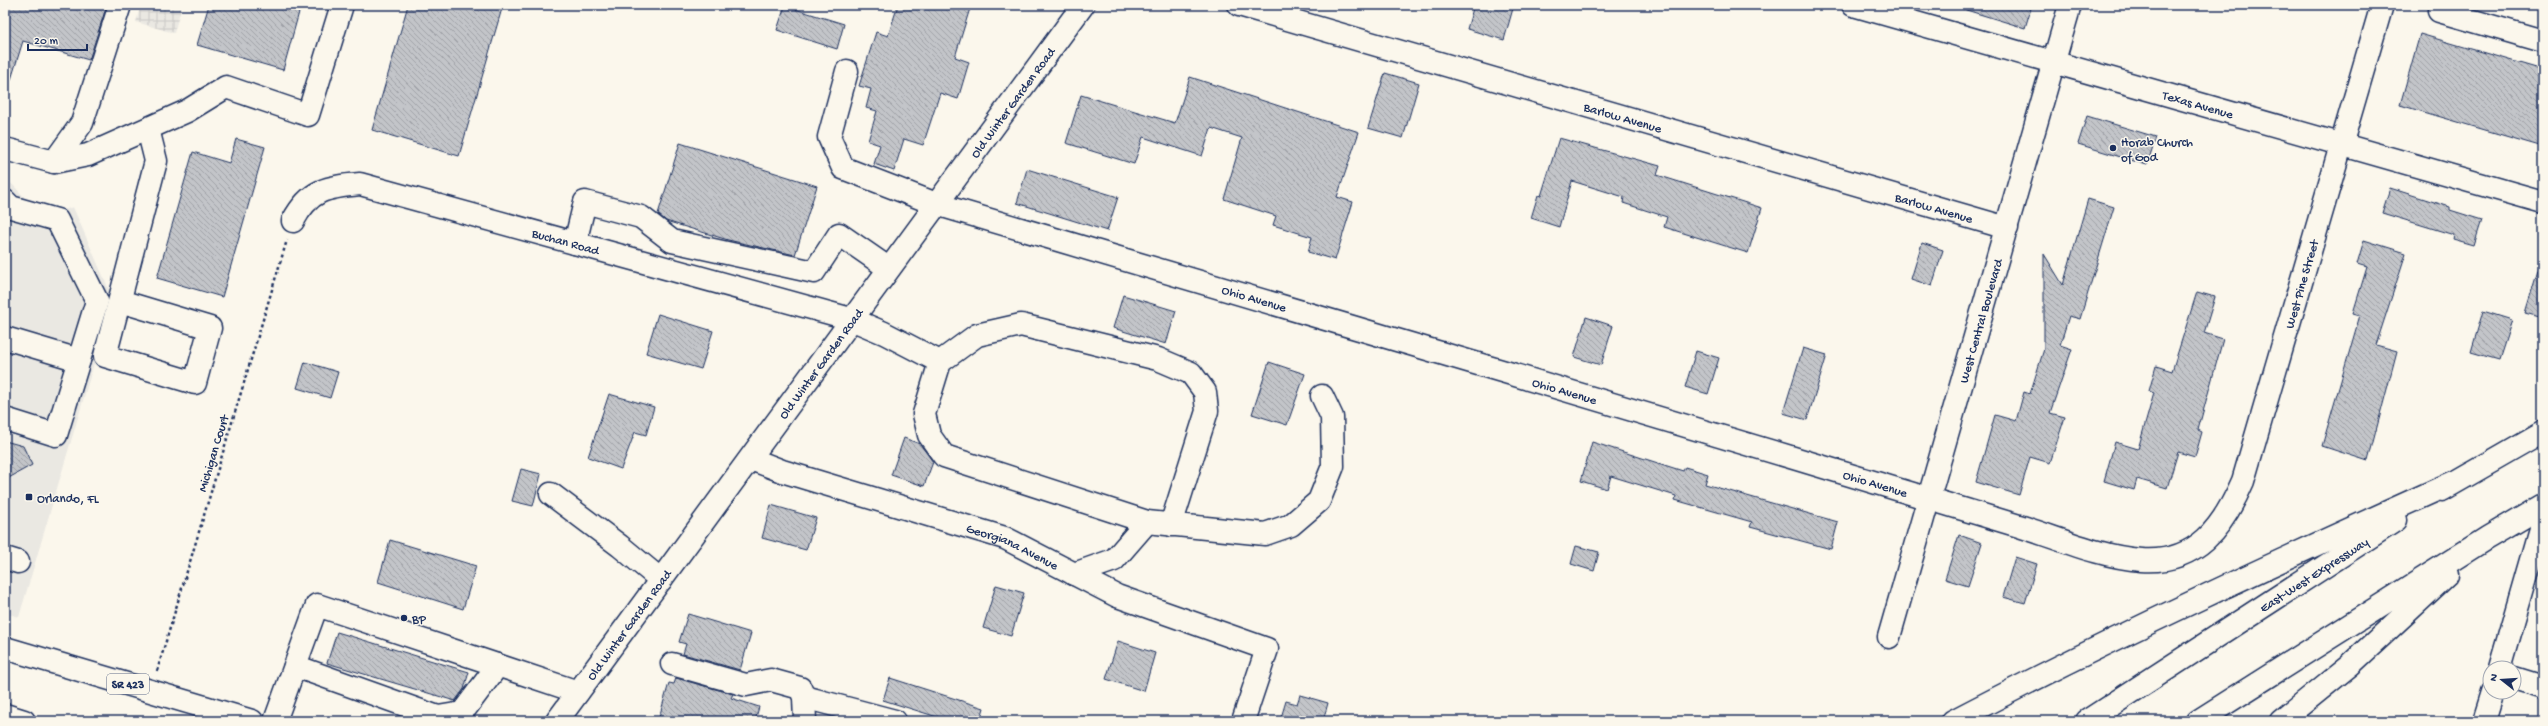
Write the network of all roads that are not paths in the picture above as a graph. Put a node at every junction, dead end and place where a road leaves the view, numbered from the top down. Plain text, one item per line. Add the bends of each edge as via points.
1 (120, 5) edge
2 (342, 5) edge
3 (1082, 5) edge
4 (1239, 5) edge
5 (1853, 5) edge
6 (2070, 5) edge
7 (2382, 5) edge
8 (2439, 11) dead end
9 (2543, 40) edge
10 (2052, 64) junction
11 (847, 72) dead end
12 (148, 129) junction
13 (2341, 145) junction
14 (5, 149) edge
15 (54, 162) junction
16 (5, 201) edge
17 (2543, 202) edge
18 (936, 204) junction
19 (293, 221) road end
20 (2007, 228) junction
21 (575, 243) junction
22 (736, 255) junction
23 (888, 268) junction
24 (731, 286) junction
25 (120, 301) junction
26 (851, 319) junction
27 (5, 338) edge
28 (79, 360) junction
29 (940, 362) junction
30 (1322, 396) dead end
31 (5, 419) edge
32 (2543, 432) edge
33 (751, 459) junction
34 (2454, 482) junction
35 (551, 494) dead end
36 (1930, 499) junction
37 (2543, 505) edge
38 (2543, 518) edge
39 (1147, 522) junction
40 (1171, 525) junction
41 (2487, 538) junction
42 (2195, 548) joint
43 (1074, 574) junction
44 (661, 580) junction
45 (1889, 637) dead end
46 (5, 648) edge
47 (2502, 660) edge
48 (672, 664) dead end
49 (498, 665) junction
50 (295, 666) junction
51 (2522, 680) edge
52 (2543, 687) edge
53 (578, 692) junction
54 (804, 697) junction
55 (2491, 700) edge
56 (5, 715) edge
57 (24, 721) edge
58 (252, 721) edge
59 (275, 721) edge
60 (557, 721) edge
61 (805, 721) edge
62 (895, 721) edge
63 (1243, 721) edge
64 (1953, 721) edge
65 (2087, 721) edge
66 (2198, 721) edge
67 (2281, 721) edge
68 (2484, 721) edge

1 - 15 main road via 82,123
2 - 12 main road via 308,114 226,87 187,111
3 - 18 main road, Old Winter Garden Road
4 - 20 main road, Barlow Avenue
5 - 10 main road, Texas Avenue
6 - 10 main road, West Central Boulevard
7 - 13 main road, West Pine Street
8 - 9 main road
10 - 13 main road, Texas Avenue
10 - 20 main road, West Central Boulevard
11 - 18 main road, Ohio Avenue via 828,137 843,168
12 - 15 main road via 88,155
12 - 25 main road via 156,161
13 - 17 main road, Texas Avenue
13 - 42 main road, West Pine Street via 2243,481 2232,506 2216,530
14 - 15 main road
16 - 28 main road via 11,207 57,220 97,301
18 - 23 main road, Old Winter Garden Road
18 - 36 main road, Ohio Avenue
19 - 21 main road, Buchan Road via 301,205 328,187 360,184
20 - 36 main road, West Central Boulevard
21 - 22 main road via 585,202 642,217 672,241
21 - 24 main road, Buchan Road
22 - 23 main road via 814,272 839,234
22 - 24 main road
23 - 26 main road, Old Winter Garden Road
24 - 26 main road, Buchan Road
25 - 25 main road via 105,356 195,383 210,328
26 - 29 main road, Buchan Road
26 - 33 main road, Old Winter Garden Road
27 - 28 main road
28 - 31 main road via 56,434
29 - 39 main road via 924,414 929,435 944,456
29 - 40 main road via 977,335 1021,325 1158,359 1191,373 1205,392 1207,411
30 - 40 main road via 1332,417 1333,466 1318,501 1291,525 1265,534
32 - 34 main road, East-West Expressway
33 - 43 main road, Georgiana Avenue via 782,471 1004,538
33 - 44 main road, Old Winter Garden Road
34 - 64 main road via 2278,561 2050,670
34 - 65 main road, East-West Expressway
35 - 44 main road
36 - 42 main road, Ohio Avenue via 2110,554 2142,560 2170,558
36 - 45 main road, West Central Boulevard
37 - 41 main road
38 - 47 main road
39 - 40 main road
39 - 43 main road via 1114,560
41 - 66 main road
41 - 67 main road via 2350,665
43 - 63 main road, Georgiana Avenue via 1117,596 1267,650
44 - 53 main road, Old Winter Garden Road
46 - 58 main road, SR 423
48 - 54 main road via 746,684 771,680 800,688
49 - 50 main road via 462,713 438,717
49 - 50 main road via 317,606
49 - 53 main road
50 - 59 main road
51 - 52 main road
53 - 60 main road, Old Winter Garden Road
54 - 61 main road
54 - 62 main road
55 - 68 main road
56 - 57 main road

